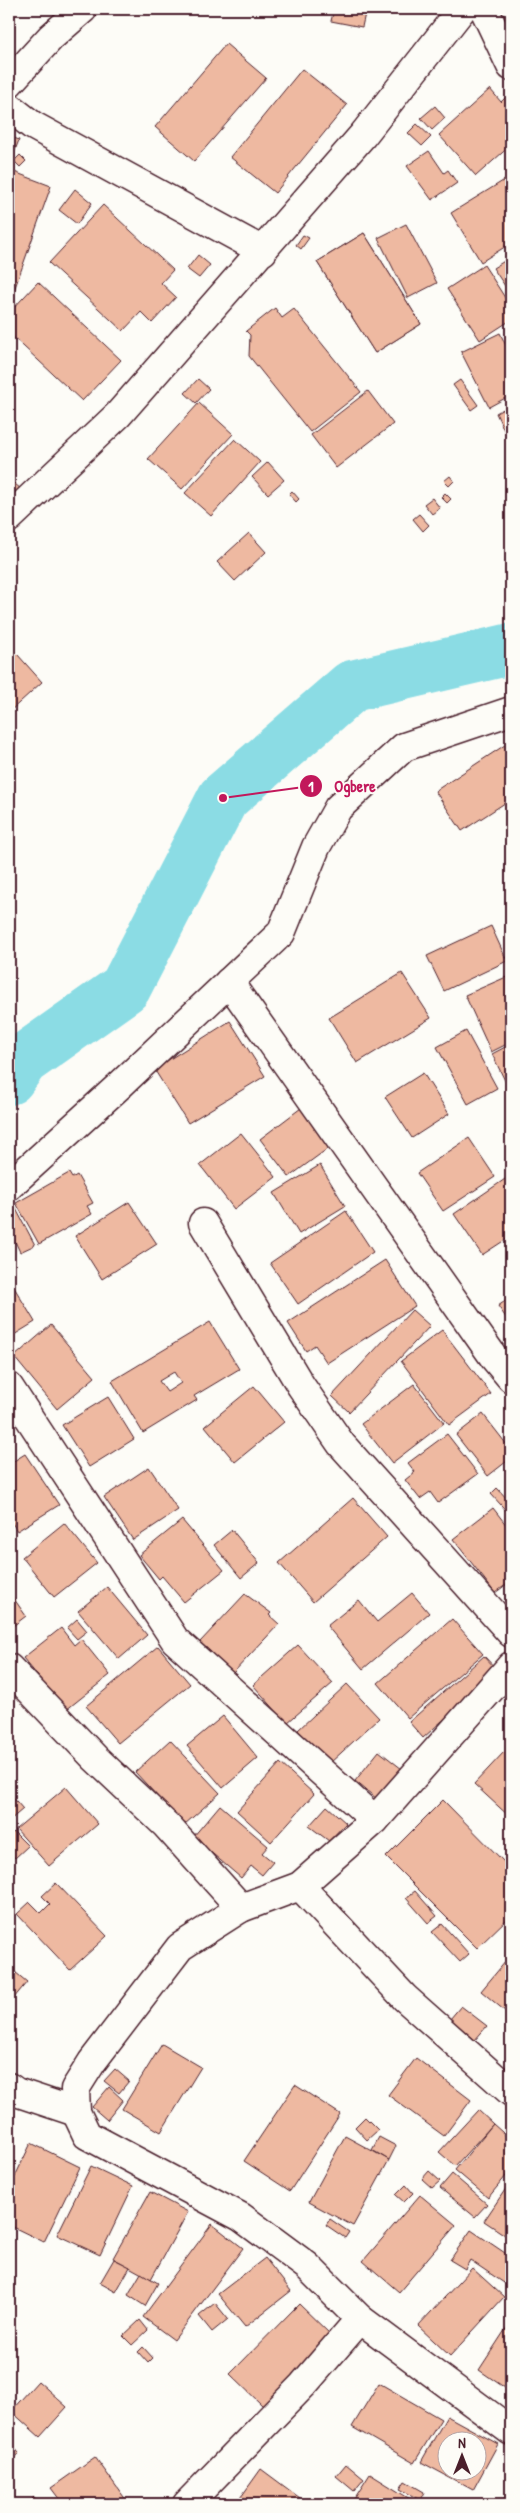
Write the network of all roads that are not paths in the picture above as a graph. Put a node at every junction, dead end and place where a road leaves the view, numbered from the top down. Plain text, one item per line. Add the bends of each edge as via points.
1 (83, 9) edge
2 (462, 9) edge
3 (484, 9) edge
4 (511, 66) edge
5 (9, 83) edge
6 (9, 107) edge
7 (263, 251) junction
8 (9, 518) edge
9 (511, 711) edge
10 (229, 982) junction
11 (9, 1186) edge
12 (203, 1224) dead end
13 (511, 1378) edge
14 (9, 1387) edge
15 (511, 1633) edge
16 (511, 1666) edge
17 (9, 1668) edge
18 (375, 1820) junction
19 (300, 1886) junction
20 (242, 1908) junction
21 (511, 2092) edge
22 (11, 2094) edge
23 (76, 2112) junction
24 (360, 2319) junction
25 (511, 2430) edge
26 (187, 2504) edge

1 - 5 street via 51,36
2 - 7 street via 363,135
3 - 4 street
6 - 7 street via 32,124
7 - 8 street via 118,415
9 - 10 street via 404,747 338,808 316,847 281,933
10 - 11 street
10 - 13 street via 495,1360
12 - 15 street via 301,1386 341,1444
14 - 18 street via 175,1640
16 - 18 street
17 - 20 street via 95,1758 166,1825
18 - 19 street
19 - 20 street
19 - 21 street via 405,1998
20 - 23 street via 180,1947 75,2089
22 - 23 street
23 - 24 street via 87,2135 240,2217 307,2266
24 - 25 street
24 - 26 street via 303,2385

